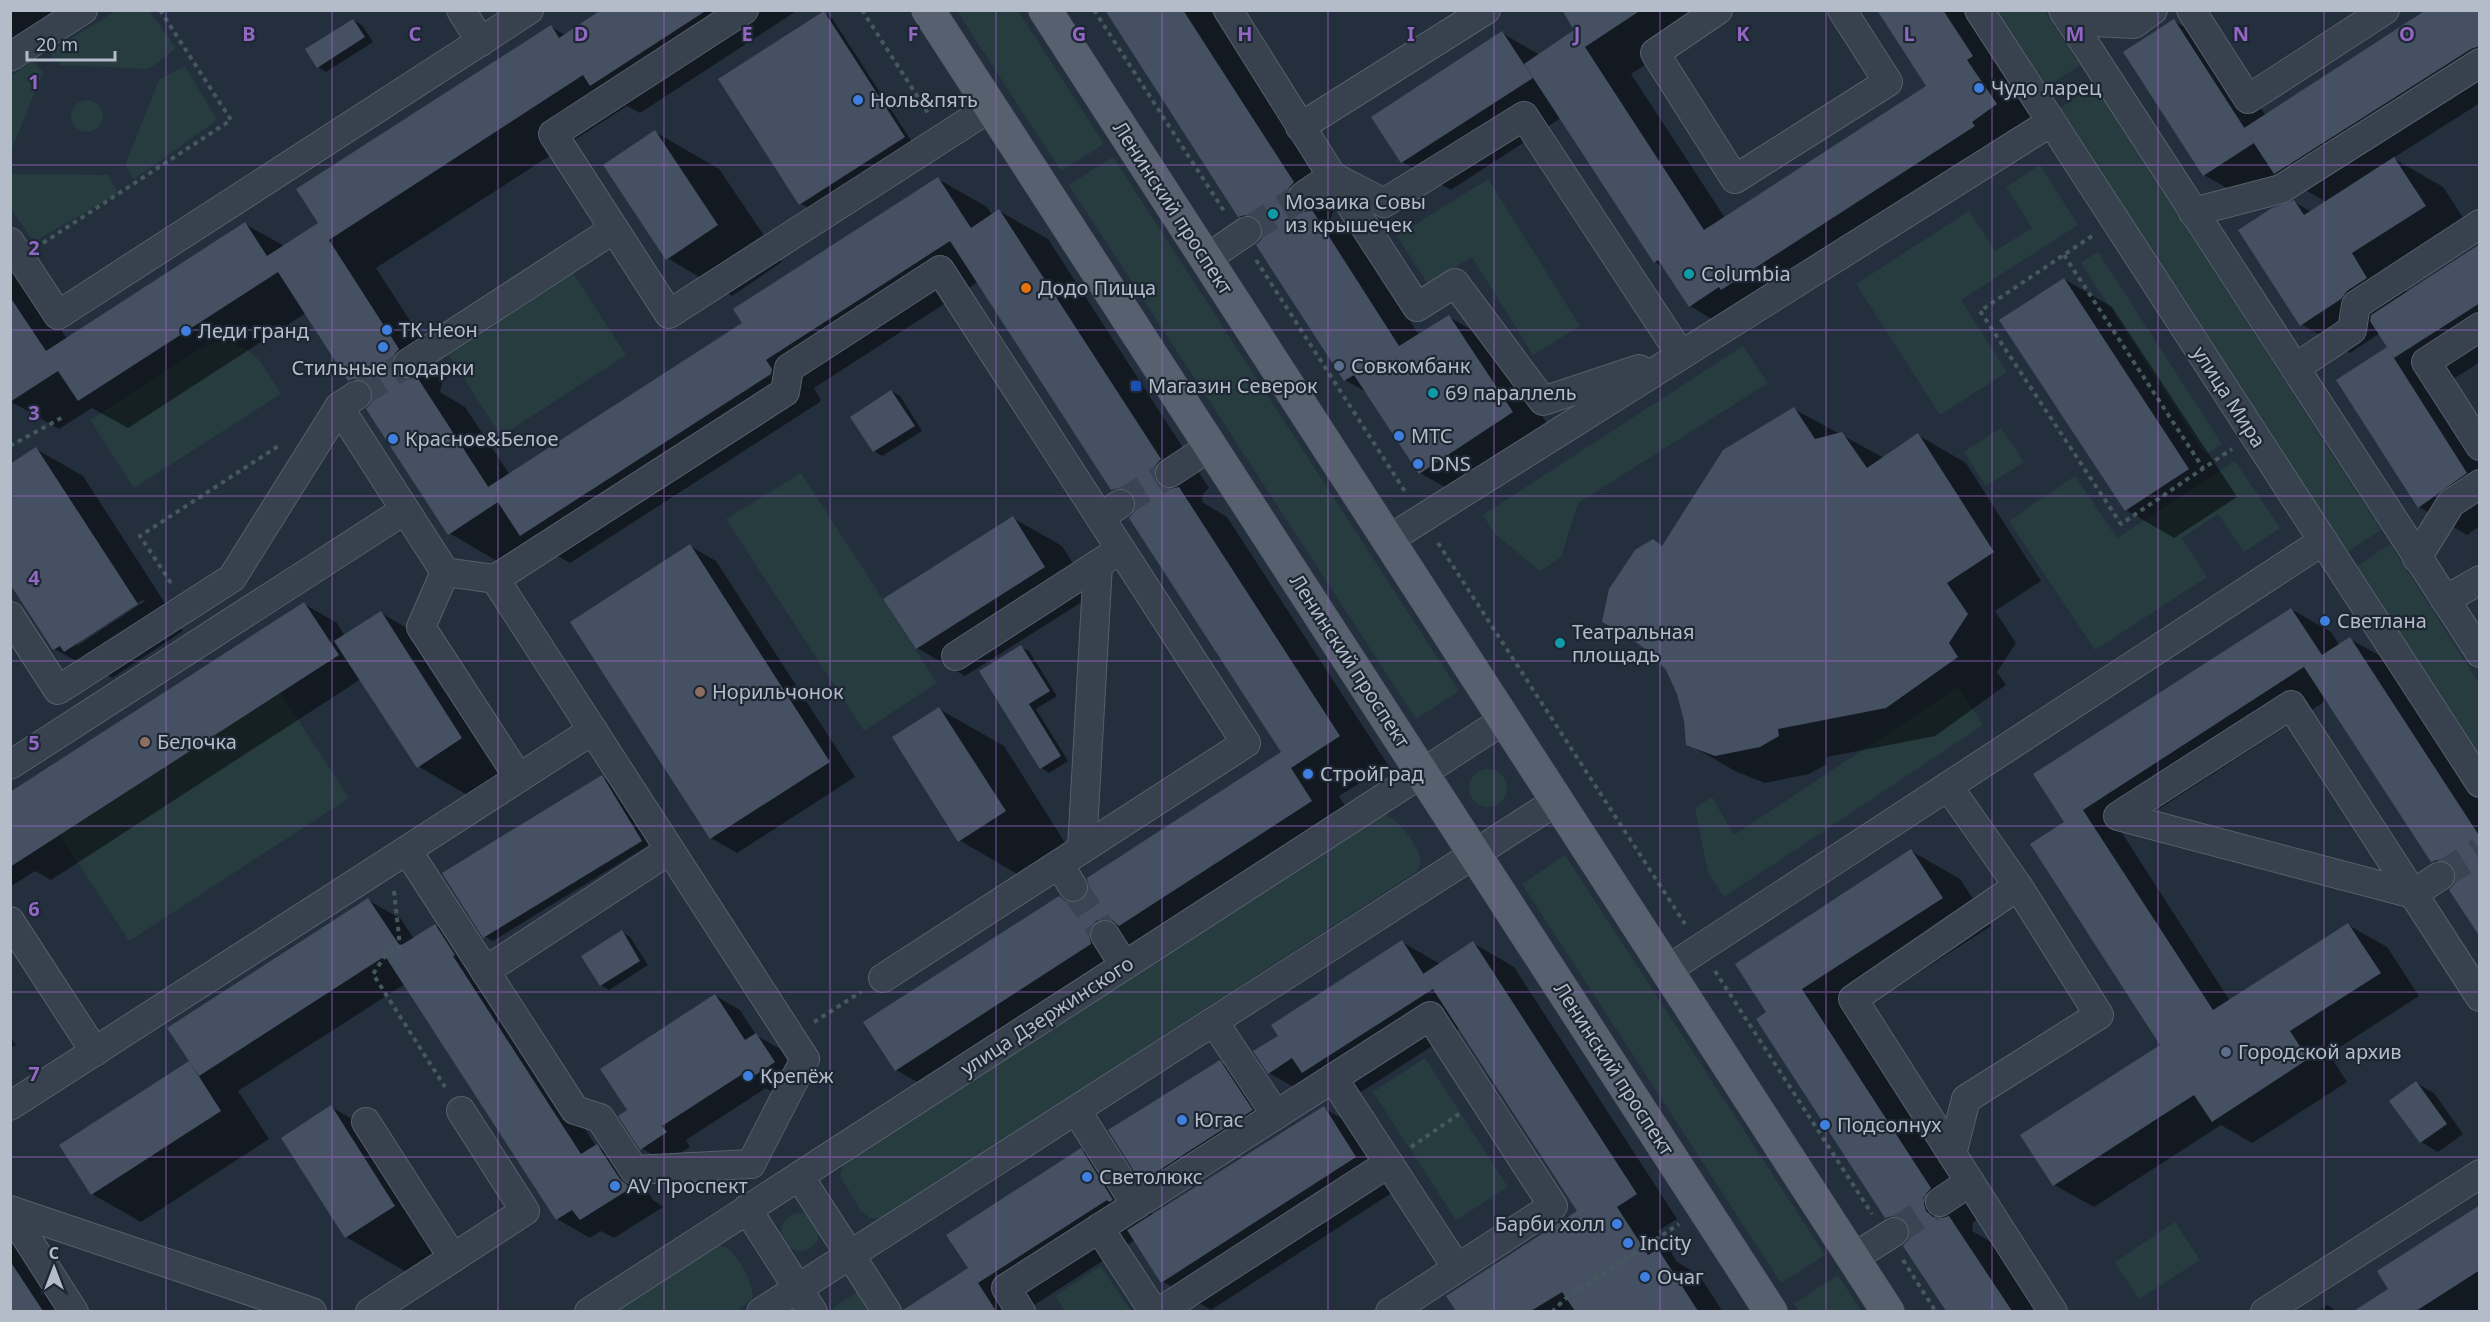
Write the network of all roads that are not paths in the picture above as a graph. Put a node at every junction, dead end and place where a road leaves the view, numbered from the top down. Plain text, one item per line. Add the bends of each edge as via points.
1 (83, 10) edge
2 (461, 10) edge
3 (529, 10) edge
4 (744, 10) edge
5 (928, 10) edge
6 (1045, 10) edge
7 (1228, 10) edge
8 (1485, 10) edge
9 (1718, 10) edge
10 (1842, 10) edge
11 (1979, 10) edge
12 (2153, 10) edge
13 (2191, 10) edge
14 (2385, 10) edge
15 (2069, 14) edge
16 (481, 42) junction
17 (10, 57) edge
18 (2480, 63) edge
19 (991, 107) junction
20 (2051, 122) junction
21 (1300, 127) junction
22 (1332, 176) junction
23 (1302, 196) tunnel mouth
24 (2193, 212) junction
25 (2480, 224) edge
26 (614, 229) junction
27 (1244, 234) tunnel mouth
28 (22, 246) edge
29 (1206, 258) junction
30 (2480, 327) edge
31 (1681, 356) junction
32 (408, 363) tunnel mouth
33 (2295, 368) junction
34 (2480, 446) edge
35 (1211, 447) junction
36 (1170, 473) tunnel mouth
37 (2480, 484) edge
38 (405, 510) junction
39 (1388, 540) junction
40 (2323, 541) junction
41 (1109, 557) junction
42 (2417, 558) junction
43 (445, 572) junction
44 (495, 579) junction
45 (2480, 580) edge
46 (2445, 600) junction
47 (10, 616) edge
48 (2480, 654) edge
49 (956, 656) dead end
50 (1504, 720) junction
51 (593, 730) junction
52 (10, 765) edge
53 (1422, 773) junction
54 (519, 778) junction
55 (2480, 783) edge
56 (1948, 786) junction
57 (1557, 801) junction
58 (670, 850) junction
59 (1475, 854) junction
60 (399, 855) junction
61 (1071, 867) junction
62 (2440, 876) tunnel mouth
63 (2018, 886) junction
64 (2413, 894) junction
65 (10, 921) edge
66 (1105, 935) tunnel mouth
67 (1124, 965) junction
68 (1667, 970) junction
69 (484, 971) junction
70 (883, 978) road end
71 (2480, 997) edge
72 (1214, 1022) junction
73 (100, 1049) junction
74 (1334, 1078) junction
75 (10, 1106) edge
76 (1076, 1110) junction
77 (461, 1111) road end
78 (1276, 1115) junction
79 (366, 1122) dead end
80 (1952, 1154) junction
81 (1389, 1163) junction
82 (751, 1164) junction
83 (2480, 1174) edge
84 (799, 1176) junction
85 (1970, 1182) junction
86 (771, 1194) junction
87 (1940, 1202) tunnel mouth
88 (1136, 1205) junction
89 (747, 1209) junction
90 (10, 1211) edge
91 (1099, 1228) junction
92 (1891, 1234) tunnel mouth
93 (850, 1255) junction
94 (453, 1258) junction
95 (1853, 1258) junction
96 (1457, 1268) junction
97 (798, 1288) junction
98 (1408, 1307) edge
99 (74, 1311) edge
100 (312, 1311) edge
101 (370, 1311) edge
102 (589, 1311) edge
103 (761, 1311) edge
104 (813, 1311) edge
105 (886, 1311) edge
106 (1021, 1311) edge
107 (1154, 1311) edge
108 (1159, 1311) edge
109 (1771, 1311) edge
110 (1888, 1311) edge
111 (2053, 1311) edge
112 (2265, 1311) edge

1 - 17 street
2 - 16 street
3 - 16 street
4 - 26 street via 553,134
5 - 19 main road, Ленинский проспект
6 - 29 main road, Ленинский проспект
7 - 21 street
8 - 21 street
9 - 10 street via 1655,53 1735,179 1888,82
11 - 20 street, улица Мира
12 - 15 street via 2134,24
13 - 14 street via 2248,99
15 - 24 street
16 - 28 street via 58,315
18 - 24 street via 2281,189
19 - 26 street via 669,314
19 - 35 main road, Ленинский проспект
20 - 31 street
20 - 40 street, улица Мира
21 - 22 street
22 - 23 street
22 - 31 street via 1417,308 1455,283 1543,401
22 - 31 street via 1384,203 1524,116
24 - 33 street
25 - 33 street via 2356,304 2352,330
26 - 32 street
27 - 29 street
29 - 39 main road, Ленинский проспект
30 - 34 street via 2426,362
31 - 39 street
33 - 42 street
35 - 36 street
35 - 53 main road, Ленинский проспект
37 - 42 street via 2451,503
38 - 43 street
38 - 47 street via 348,401 232,578 58,690
38 - 52 street
39 - 50 main road, Ленинский проспект
40 - 55 street, улица Мира
40 - 56 street
41 - 44 street via 1110,511 940,270 789,368 785,392
41 - 49 street
41 - 61 street
41 - 61 street via 1246,743
42 - 46 street
43 - 44 street
43 - 54 street via 421,627
44 - 51 street
45 - 46 street
46 - 48 street
50 - 53 street, улица Дзержинского
50 - 57 main road, Ленинский проспект
51 - 54 street
51 - 58 street
53 - 59 main road, Ленинский проспект
53 - 67 street, улица Дзержинского
54 - 60 street
56 - 63 street
56 - 68 street
57 - 59 street
57 - 68 main road, Ленинский проспект
58 - 69 street
58 - 82 street via 806,1059
59 - 72 street
59 - 109 main road, Ленинский проспект
60 - 69 street
60 - 73 street
61 - 70 street
62 - 64 street
63 - 80 street via 2099,1015 1966,1099
63 - 80 street via 1853,999
64 - 64 street via 2232,846 2118,816 2291,705
64 - 71 street
65 - 73 street
66 - 67 street
67 - 84 street, улица Дзержинского
68 - 95 main road, Ленинский проспект
69 - 82 street via 574,1110 600,1118 634,1170
72 - 76 street
72 - 78 street
73 - 75 street
74 - 78 street
74 - 81 street
74 - 96 street via 1430,1016 1483,1097 1553,1206
76 - 88 street
76 - 93 street
77 - 94 street via 525,1211
78 - 88 street
79 - 94 street
80 - 85 street
81 - 96 street
81 - 108 street
82 - 86 street
83 - 112 street
84 - 86 street, улица Дзержинского
84 - 93 street
85 - 87 street
85 - 111 street
86 - 89 street, улица Дзержинского
88 - 91 street
89 - 97 street
89 - 102 street, улица Дзержинского
90 - 99 street
90 - 100 street
91 - 106 street via 1006,1288
91 - 107 street
92 - 95 street
93 - 97 street
93 - 105 street
94 - 101 street
95 - 110 main road, Ленинский проспект
96 - 98 street
97 - 103 street
97 - 104 street

